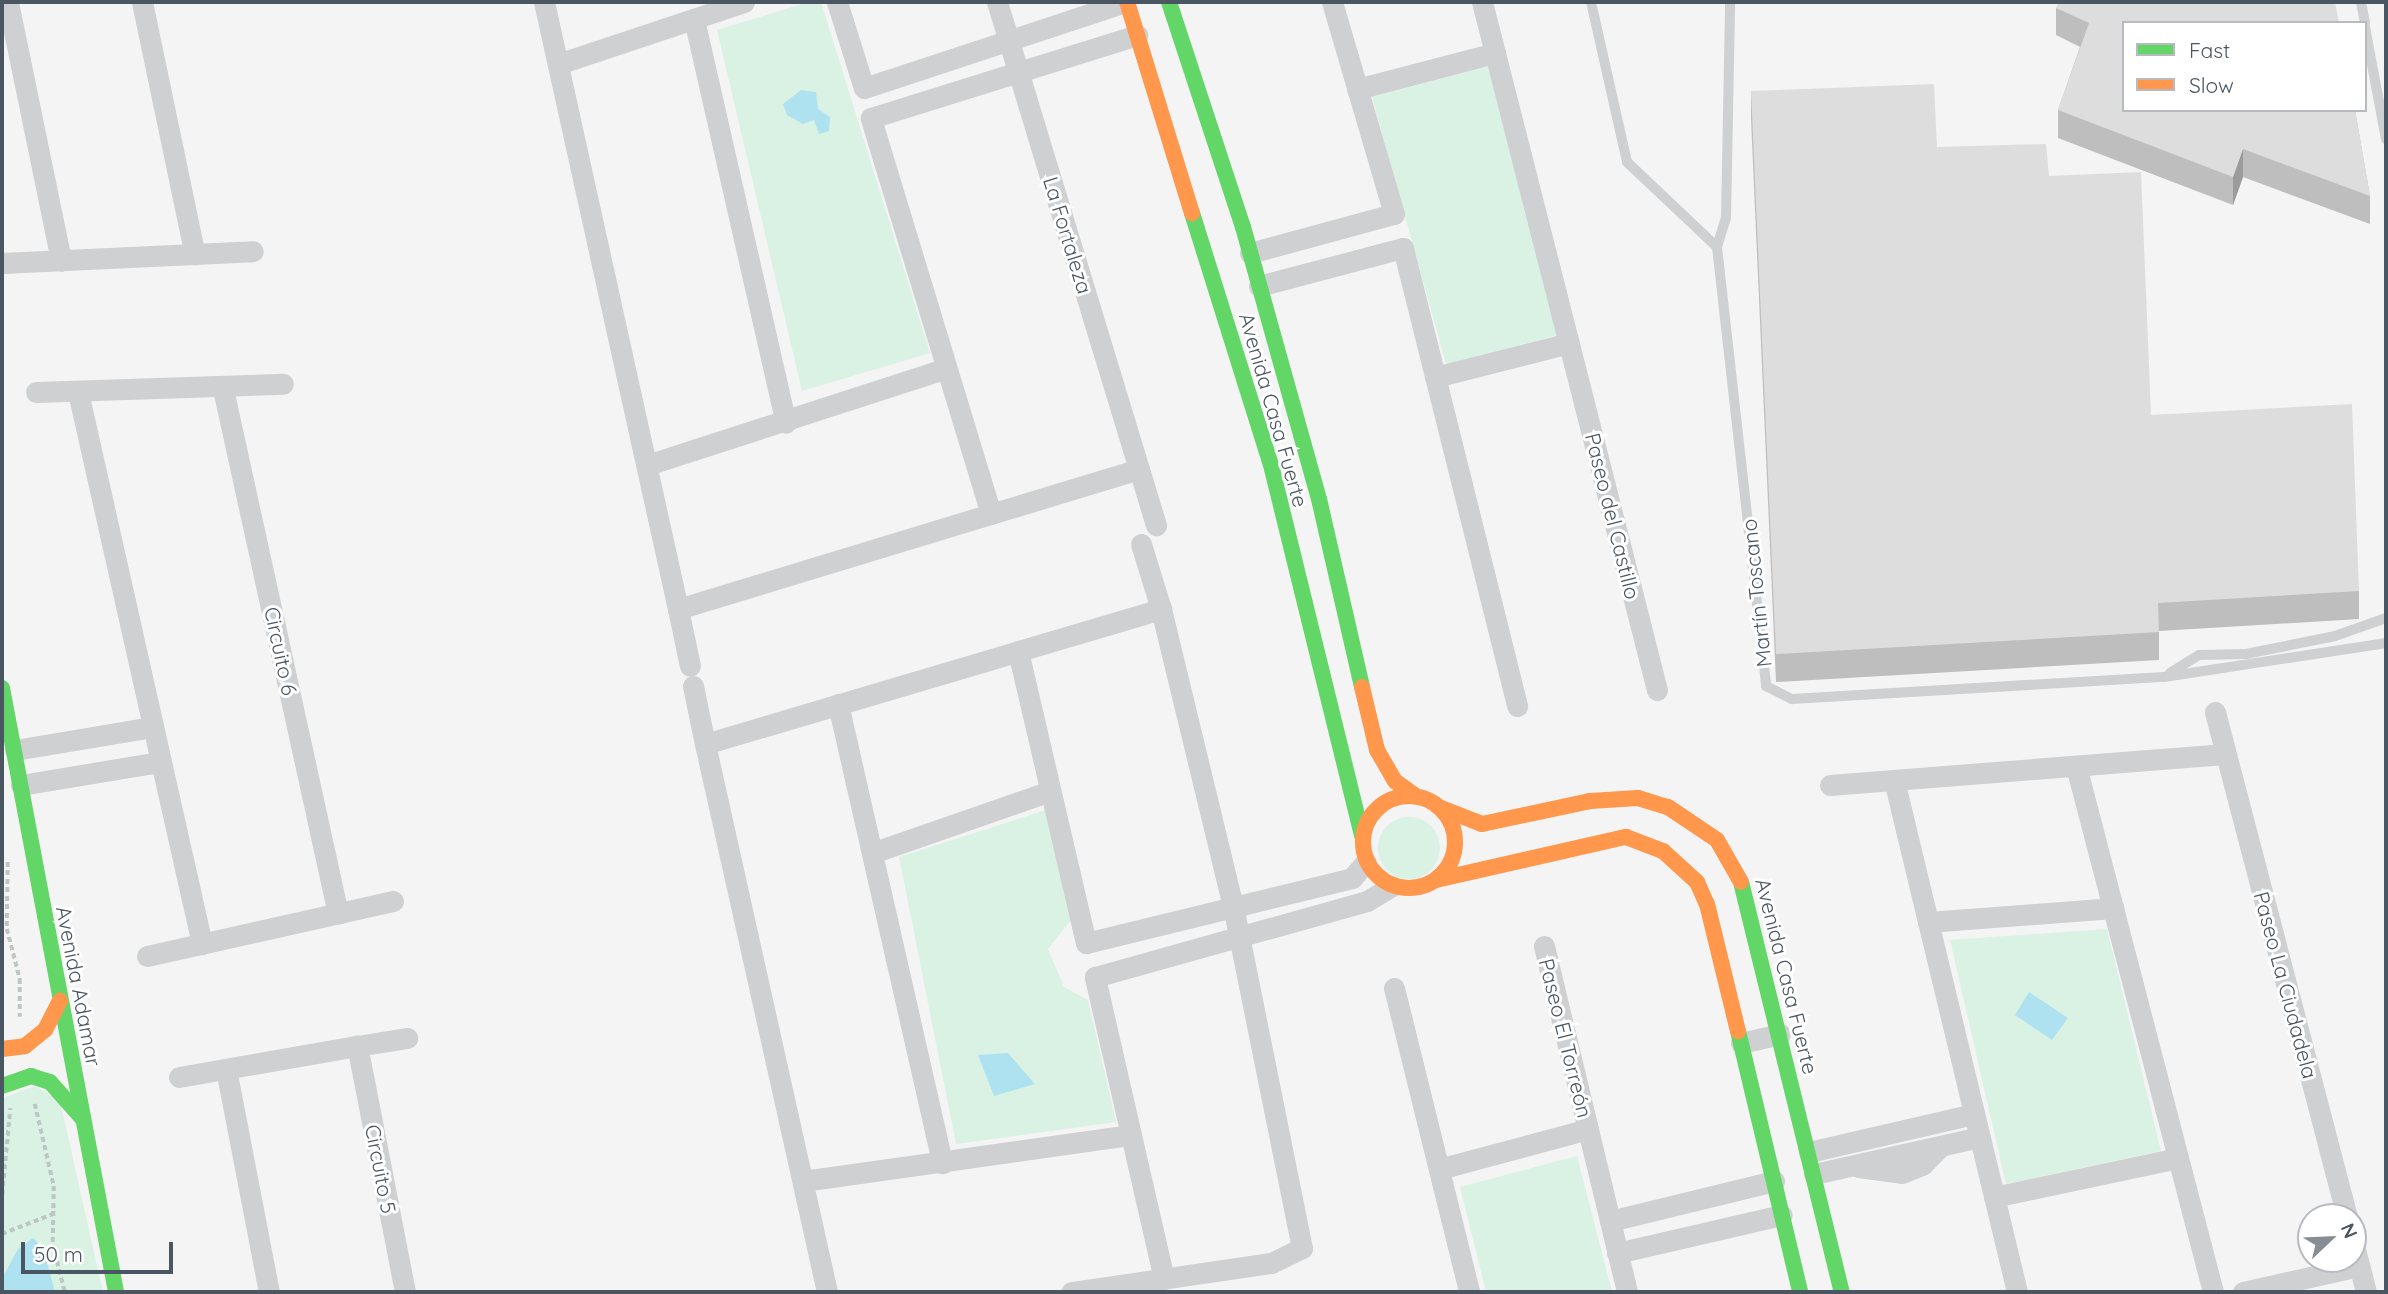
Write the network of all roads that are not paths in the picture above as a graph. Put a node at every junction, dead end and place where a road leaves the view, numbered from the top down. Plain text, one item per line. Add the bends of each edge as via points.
1 (8, 2) edge
2 (142, 2) edge
3 (544, 2) edge
4 (744, 2) edge
5 (837, 2) edge
6 (997, 2) edge
7 (1126, 2) edge
8 (1169, 2) edge
9 (1332, 2) edge
10 (1482, 2) edge
11 (1591, 2) edge
12 (1730, 2) edge
13 (2361, 2) edge
14 (694, 19) junction
15 (2364, 21) edge
16 (1138, 34) junction
17 (2367, 36) edge
18 (1008, 37) junction
19 (1495, 53) junction
20 (558, 64) junction
21 (1018, 71) junction
22 (1357, 89) junction
23 (2386, 139) edge
24 (1717, 247) junction
25 (253, 251) dead end
26 (1250, 253) junction
27 (195, 256) junction
28 (61, 261) junction
29 (2, 263) edge
30 (1259, 286) junction
31 (1569, 343) junction
32 (944, 369) junction
33 (1435, 377) junction
34 (282, 384) dead end
35 (223, 389) junction
36 (36, 391) dead end
37 (78, 392) junction
38 (786, 423) junction
39 (647, 465) junction
40 (1138, 468) junction
41 (991, 514) junction
42 (1156, 525) dead end
43 (1141, 544) dead end
44 (678, 609) junction
45 (1161, 609) junction
46 (2386, 618) edge
47 (2386, 643) edge
48 (1018, 651) junction
49 (2164, 677) junction
50 (2, 688) edge
51 (1657, 690) dead end
52 (838, 705) junction
53 (1517, 706) dead end
54 (2216, 712) dead end
55 (153, 727) junction
56 (705, 744) junction
57 (15, 750) junction
58 (2225, 754) junction
59 (160, 762) junction
60 (2076, 766) junction
61 (1894, 780) junction
62 (21, 785) junction
63 (1830, 785) dead end
64 (1050, 791) junction
65 (1416, 796) junction
66 (1441, 808) junction
67 (1362, 836) junction
68 (872, 853) junction
69 (1366, 862) junction
70 (1436, 880) junction
71 (1392, 886) junction
72 (393, 901) dead end
73 (2113, 908) junction
74 (1234, 911) junction
75 (338, 914) junction
76 (1928, 922) junction
77 (1238, 939) junction
78 (202, 944) junction
79 (1544, 946) dead end
80 (148, 956) dead end
81 (1394, 988) dead end
82 (60, 1001) junction
83 (1780, 1034) junction
84 (407, 1038) dead end
85 (1741, 1043) junction
86 (357, 1046) junction
87 (2, 1049) edge
88 (226, 1069) junction
89 (179, 1077) dead end
90 (5, 1084) edge
91 (1974, 1114) junction
92 (83, 1119) junction
93 (1588, 1129) junction
94 (1130, 1135) junction
95 (1980, 1137) junction
96 (1809, 1153) junction
97 (2178, 1158) junction
98 (942, 1163) junction
99 (1439, 1169) junction
100 (1814, 1174) junction
101 (803, 1181) junction
102 (1774, 1181) junction
103 (1994, 1197) junction
104 (2343, 1203) edge
105 (1782, 1216) junction
106 (1610, 1221) junction
107 (1617, 1254) junction
108 (2328, 1273) edge
109 (2362, 1273) edge
110 (1164, 1279) junction
111 (116, 1292) edge
112 (269, 1292) edge
113 (405, 1292) edge
114 (827, 1292) edge
115 (1071, 1292) edge
116 (1469, 1292) edge
117 (1627, 1292) edge
118 (1800, 1292) edge
119 (1842, 1292) edge
120 (2017, 1292) edge
121 (2213, 1292) edge
122 (2243, 1292) edge
123 (2366, 1292) edge

1 - 28 street
2 - 27 street
3 - 20 street
4 - 14 street
5 - 18 street via 864,88
6 - 18 street, La Fortaleza
7 - 16 street, Avenida Casa Fuerte
7 - 18 street
8 - 26 street, Avenida Casa Fuerte
9 - 22 street
10 - 19 street, Paseo del Castillo
11 - 24 lane via 1627,162
12 - 24 lane via 1726,218
13 - 15 lane
14 - 20 street
14 - 38 street
16 - 21 street
16 - 67 street, Avenida Casa Fuerte via 1272,470
17 - 23 lane
18 - 21 street, La Fortaleza
19 - 22 street
19 - 31 street, Paseo del Castillo
20 - 39 street
21 - 32 street via 871,118
21 - 40 street, La Fortaleza
22 - 26 street via 1394,214
24 - 49 lane, Martín Toscano via 1766,686 1792,699
25 - 27 street
26 - 30 street, Avenida Casa Fuerte
27 - 28 street
28 - 29 street
30 - 33 street via 1403,248
30 - 65 street, Avenida Casa Fuerte via 1318,499 1377,750 1395,781
31 - 33 street
31 - 51 street, Paseo del Castillo
32 - 38 street
32 - 41 street
33 - 53 street
34 - 35 street
35 - 37 street
35 - 75 street, Circuito 6
36 - 37 street
37 - 55 street
38 - 39 street
39 - 44 street
40 - 41 street
40 - 42 street, La Fortaleza
41 - 44 street
43 - 45 street
44 - 56 street
45 - 48 street
45 - 74 street
46 - 49 lane via 2322,639 2246,654 2199,655
47 - 49 lane, Martín Toscano
48 - 52 street
48 - 64 street
50 - 57 street, Avenida Adamar
52 - 56 street
52 - 68 street
54 - 58 street, Paseo La Ciudadela
55 - 57 street
55 - 59 street
56 - 101 street
57 - 62 street, Avenida Adamar
58 - 60 street
58 - 104 street, Paseo La Ciudadela
59 - 62 street
59 - 78 street
60 - 61 street
60 - 73 street
61 - 63 street
61 - 76 street
62 - 82 street, Avenida Adamar
64 - 68 street
64 - 74 street via 1087,943
65 - 66 street
65 - 67 street via 1380,805
66 - 70 street via 1455,846
66 - 83 street, Avenida Casa Fuerte via 1482,824 1615,797 1668,807 1693,820 1737,866
67 - 69 street
68 - 98 street
69 - 71 street
69 - 74 street via 1352,878
70 - 71 street via 1407,889
70 - 85 street via 1604,837 1626,837 1663,851 1697,882 1707,904
71 - 77 street via 1367,901
72 - 75 street
73 - 76 street
73 - 97 street
74 - 77 street
75 - 78 street
76 - 91 street
77 - 94 street via 1095,977
77 - 110 street via 1302,1248 1272,1263
78 - 80 street
79 - 93 street, Paseo El Torreón
81 - 99 street
82 - 87 street via 45,1030 25,1046
82 - 92 street, Avenida Adamar
83 - 85 street
83 - 96 street, Avenida Casa Fuerte
84 - 86 street
85 - 102 street
86 - 88 street
86 - 113 street, Circuito 5
88 - 89 street
88 - 112 street
90 - 92 street via 30,1077 50,1082
91 - 95 street
91 - 96 street
92 - 111 street, Avenida Adamar
93 - 99 street, Paseo El Torreón
93 - 106 street, Paseo El Torreón
94 - 98 street
94 - 110 street
95 - 100 street
95 - 103 street
96 - 100 street, Avenida Casa Fuerte
97 - 103 street
97 - 121 street
98 - 101 street
99 - 116 street
100 - 119 street, Avenida Casa Fuerte
101 - 114 street
102 - 105 street
102 - 106 street
103 - 120 street
105 - 107 street
105 - 118 street
106 - 107 street, Paseo El Torreón
107 - 117 street, Paseo El Torreón
108 - 122 street
109 - 123 street
110 - 115 street

